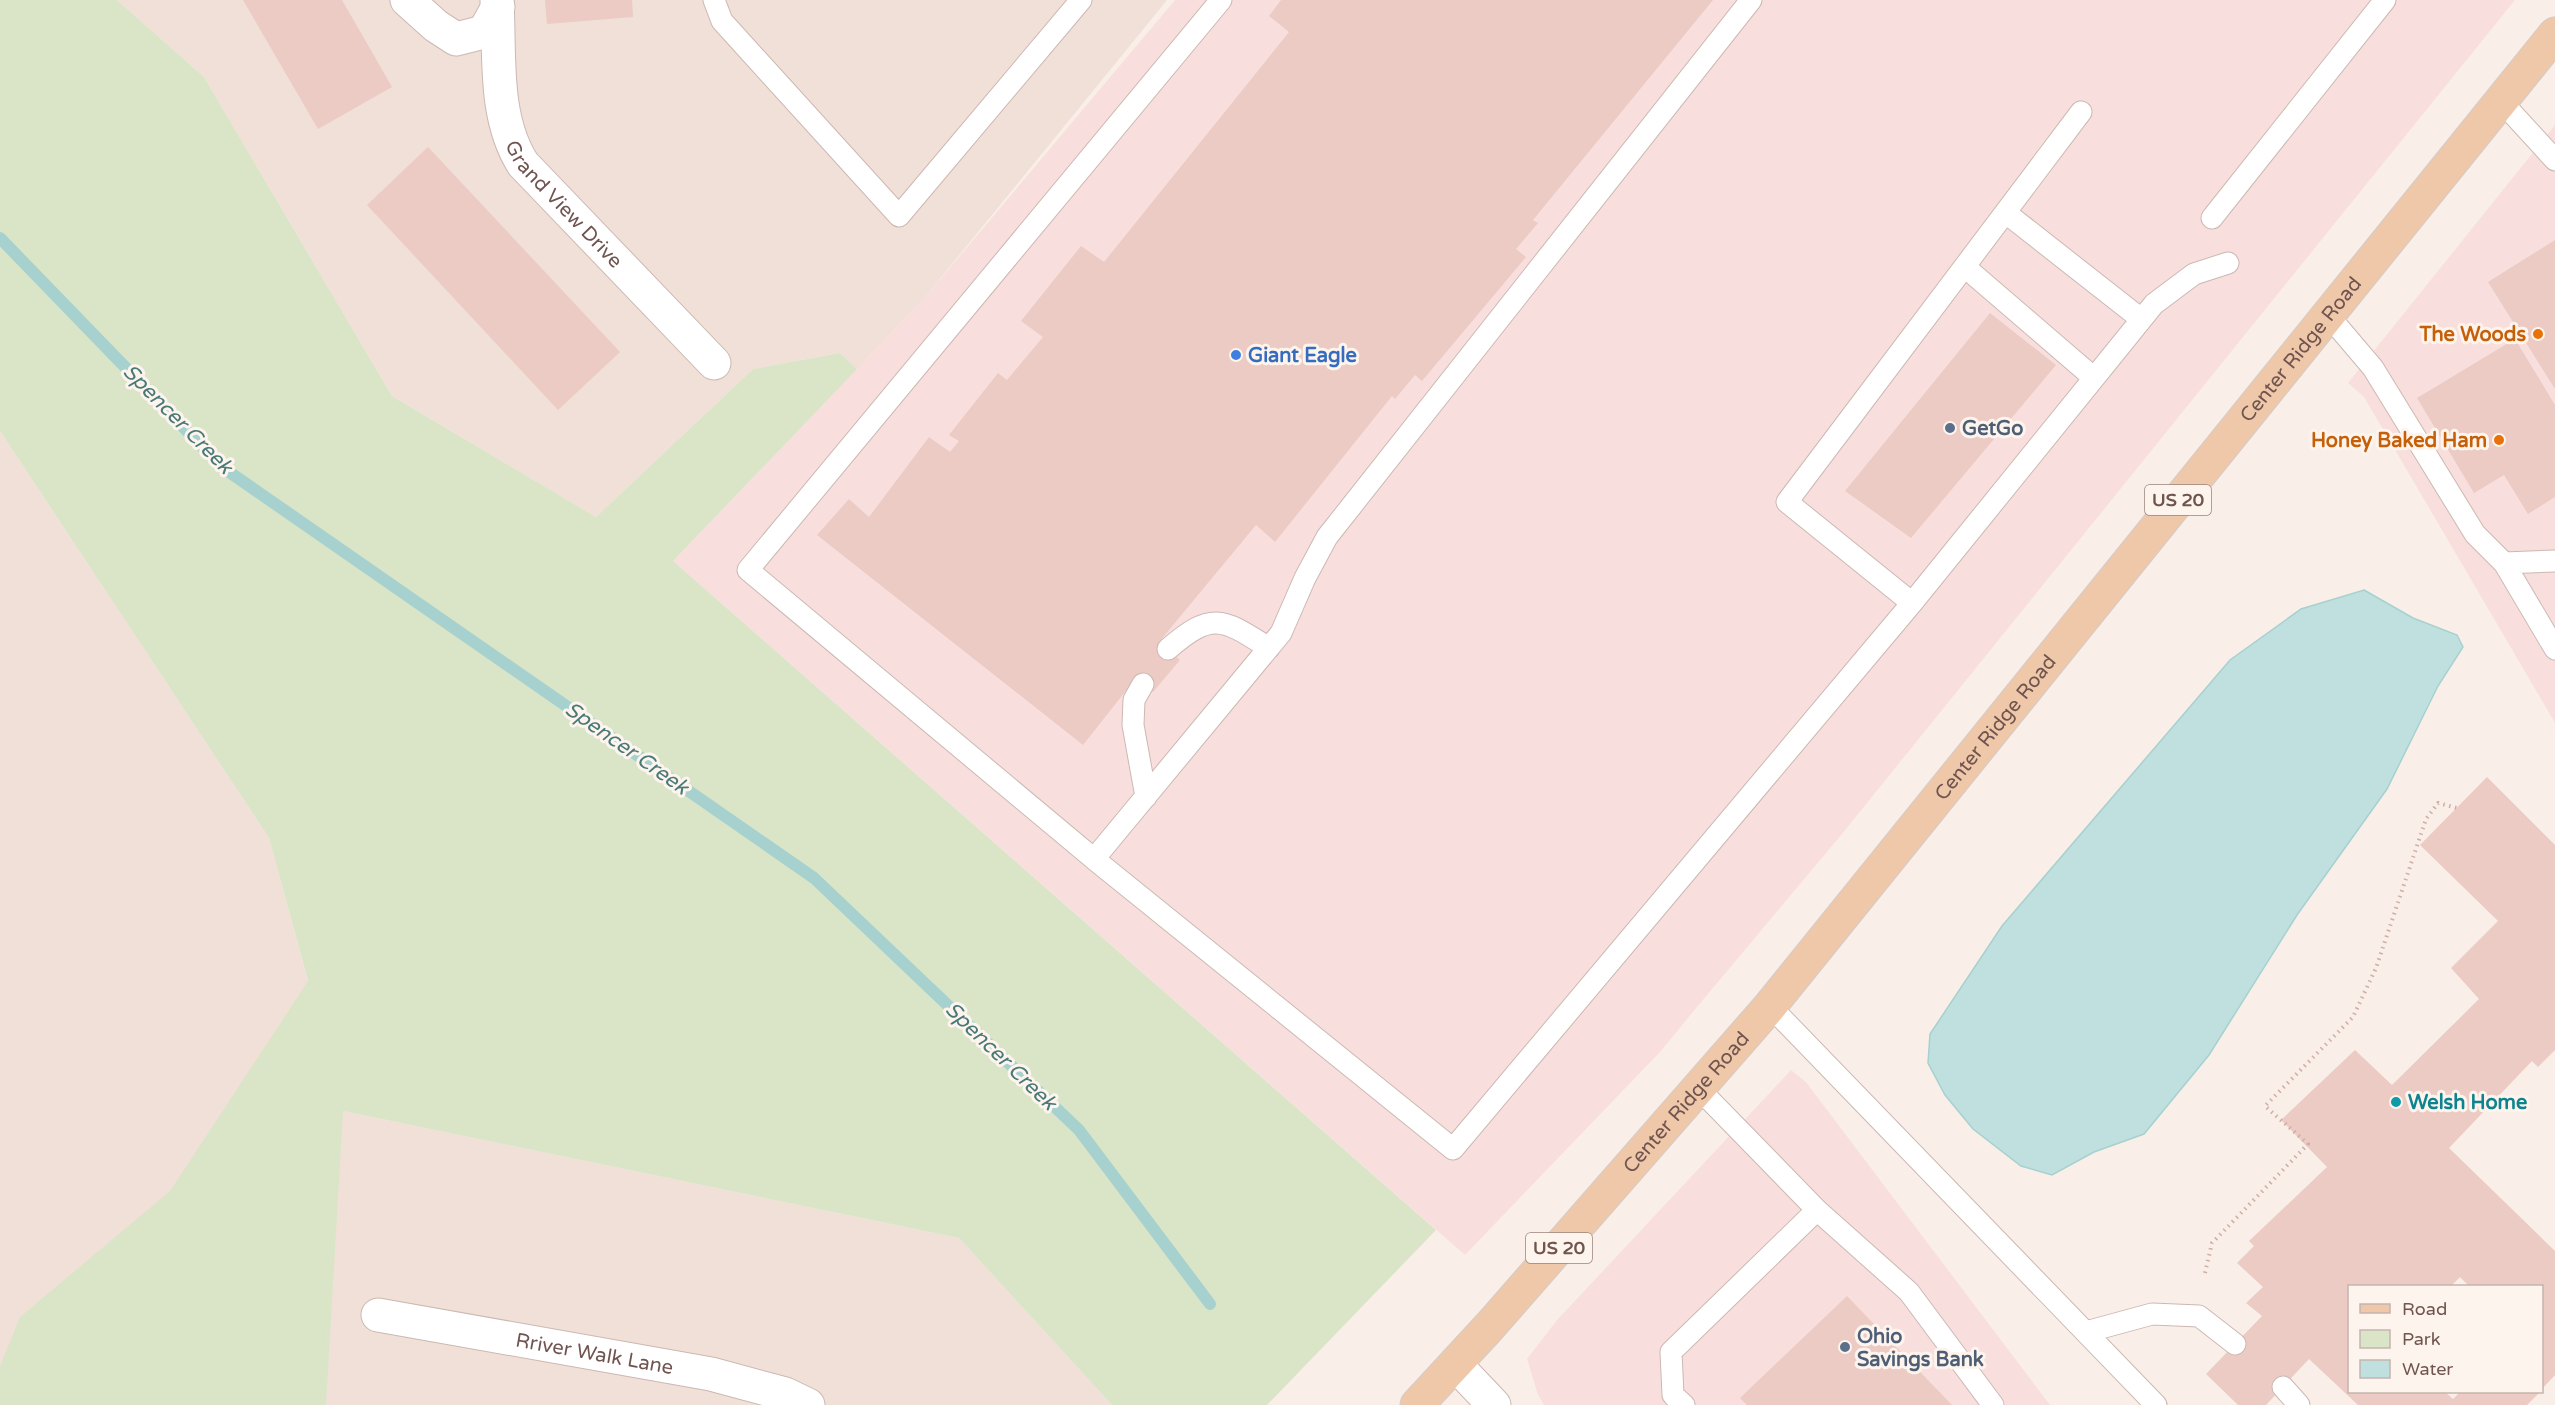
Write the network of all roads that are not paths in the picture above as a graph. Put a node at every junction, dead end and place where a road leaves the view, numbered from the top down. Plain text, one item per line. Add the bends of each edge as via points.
1 (407, 0) edge
2 (714, 0) edge
3 (1081, 0) edge
4 (1221, 0) edge
5 (1751, 0) edge
6 (2385, 0) edge
7 (498, 3) edge
8 (2555, 34) edge
9 (2501, 101) junction
10 (2081, 112) dead end
11 (2555, 160) edge
12 (2006, 213) junction
13 (2212, 218) dead end
14 (2228, 263) dead end
15 (1965, 267) junction
16 (2328, 315) junction
17 (2141, 320) junction
18 (714, 363) dead end
19 (2094, 378) junction
20 (2555, 561) edge
21 (2504, 563) junction
22 (1912, 603) junction
23 (1269, 648) junction
24 (2555, 649) edge
25 (1168, 650) dead end
26 (1143, 684) dead end
27 (1146, 797) junction
28 (1094, 860) junction
29 (1770, 1006) junction
30 (1699, 1089) junction
31 (1817, 1209) junction
32 (378, 1316) dead end
33 (2086, 1332) junction
34 (2235, 1344) dead end
35 (1455, 1365) junction
36 (711, 1374) junction
37 (2283, 1388) dead end
38 (727, 1405) edge
39 (808, 1405) edge
40 (1417, 1405) edge
41 (1494, 1405) edge
42 (1684, 1405) edge
43 (1993, 1405) edge
44 (2156, 1405) edge
45 (2299, 1405) edge

1 - 7 street, Grand View Drive via 456,39 484,32
2 - 3 lane via 722,21 899,216
4 - 28 lane via 748,570
5 - 23 lane via 1327,537 1281,633
6 - 13 lane
7 - 18 street, Grand View Drive via 502,111 518,156
8 - 9 main road, Center Ridge Road / US 20
9 - 11 lane
9 - 16 main road, Center Ridge Road / US 20
10 - 12 lane
12 - 15 lane
12 - 17 lane
14 - 17 lane via 2181,282
15 - 19 lane
15 - 22 lane via 1787,502
16 - 21 lane via 2373,368 2475,534
16 - 29 main road, Center Ridge Road / US 20
17 - 19 lane
19 - 22 lane
20 - 21 lane
21 - 24 lane
22 - 28 lane via 1452,1149
23 - 25 lane via 1229,624 1217,622 1195,628
23 - 27 lane
26 - 27 lane via 1134,700 1133,725
27 - 28 lane
29 - 30 main road, Center Ridge Road / US 20
29 - 33 lane
30 - 31 lane
30 - 35 main road, Center Ridge Road / US 20
31 - 42 lane via 1671,1352 1673,1395
31 - 43 lane via 1909,1292
32 - 36 street, Rriver Walk Lane
33 - 34 lane via 2152,1314 2199,1316
33 - 44 lane
35 - 40 main road, Center Ridge Road / US 20
35 - 41 street
36 - 38 street
36 - 39 street, Rriver Walk Lane via 785,1394
37 - 45 lane

